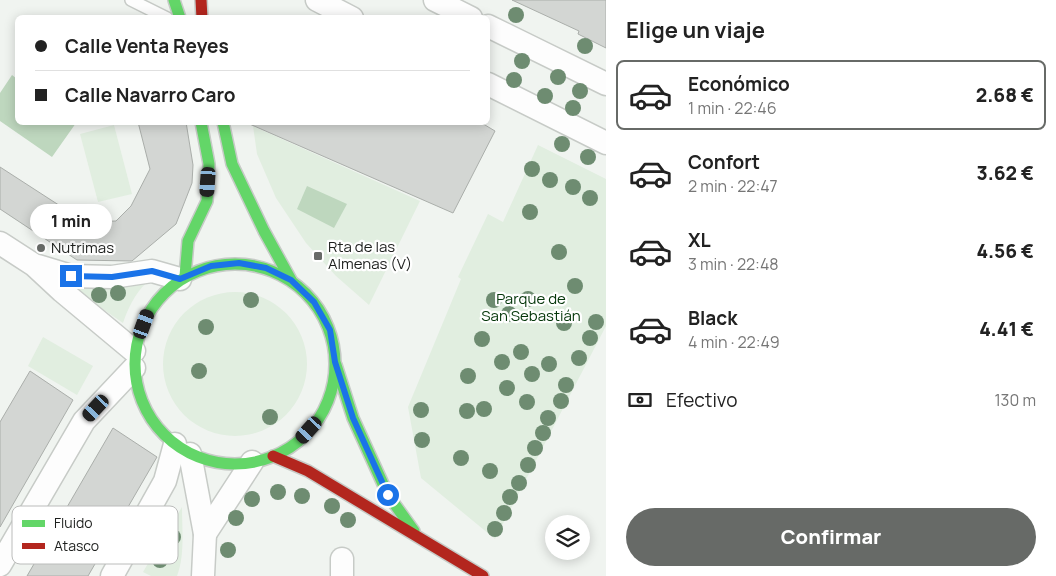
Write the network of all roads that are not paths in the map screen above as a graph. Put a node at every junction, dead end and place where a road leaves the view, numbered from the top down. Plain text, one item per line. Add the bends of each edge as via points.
1 (132, 0) edge
2 (174, 0) edge
3 (202, 0) edge
4 (317, 0) edge
5 (435, 0) edge
6 (161, 15) edge
7 (179, 15) edge
8 (202, 15) edge
9 (346, 15) edge
10 (464, 15) edge
11 (490, 27) edge
12 (606, 84) edge
13 (490, 85) edge
14 (202, 125) edge
15 (224, 125) edge
16 (606, 143) edge
17 (0, 243) edge
18 (34, 265) junction
19 (182, 278) junction
20 (291, 280) junction
21 (134, 359) junction
22 (335, 362) junction
23 (182, 449) junction
24 (262, 459) junction
25 (34, 506) edge
26 (151, 506) edge
27 (205, 534) junction
28 (420, 538) junction
29 (12, 544) edge
30 (119, 564) edge
31 (0, 565) edge
32 (112, 576) edge
33 (203, 576) edge
34 (483, 576) edge

1 - 6 lane
2 - 7 main road
3 - 8 main road
4 - 9 street
5 - 10 street
11 - 12 street
13 - 16 street
14 - 19 main road via 209,164 207,201 188,241
15 - 20 main road via 232,164
17 - 18 street
18 - 19 street via 71,276 112,277 152,271
18 - 21 street
19 - 20 main road via 211,266 239,263 266,268
19 - 21 main road via 149,310
20 - 22 main road via 314,302 330,330
21 - 23 main road via 139,397 153,423
21 - 25 street via 84,421
22 - 24 main road via 331,391 319,419 299,441
22 - 28 main road via 353,418 388,495
23 - 24 main road via 220,463
23 - 26 street
23 - 27 street
24 - 27 street
24 - 28 main road via 308,471
27 - 33 street
28 - 34 main road
29 - 31 street
30 - 32 street

